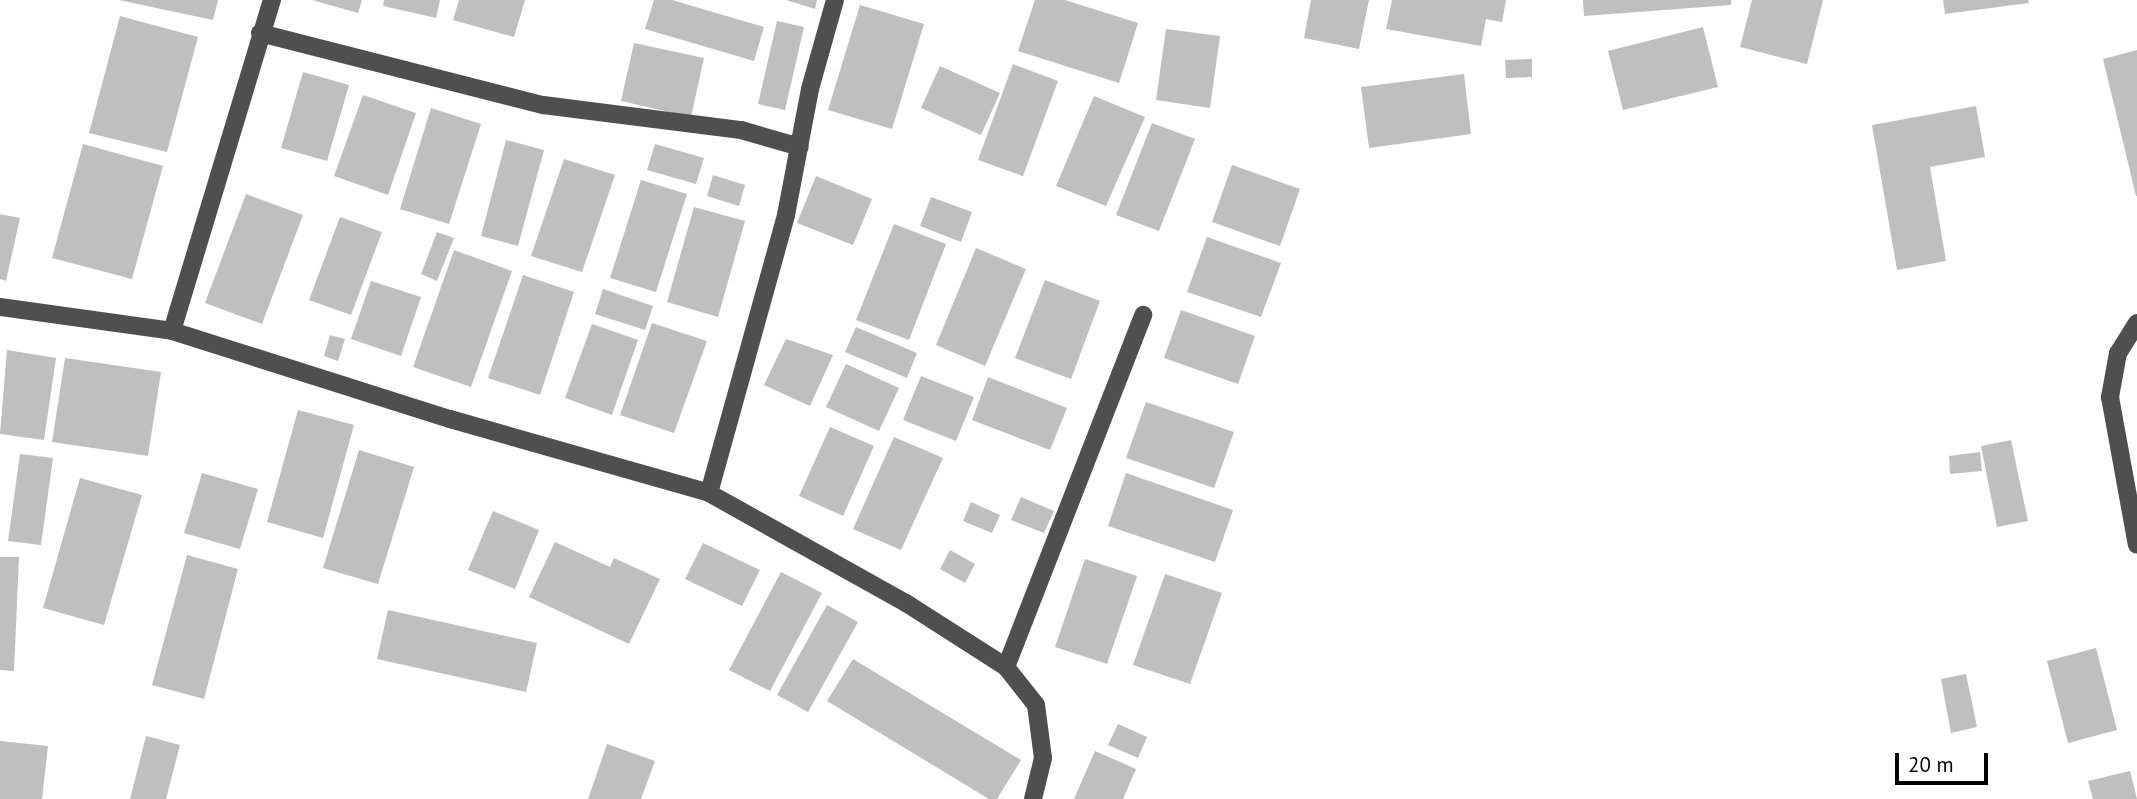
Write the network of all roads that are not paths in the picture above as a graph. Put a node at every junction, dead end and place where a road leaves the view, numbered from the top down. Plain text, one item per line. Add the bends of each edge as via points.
1 (272, 0) edge
2 (835, 0) edge
3 (260, 33) junction
4 (800, 147) junction
5 (0, 307) edge
6 (1143, 315) dead end
7 (2137, 323) edge
8 (172, 331) junction
9 (709, 493) junction
10 (2137, 545) edge
11 (1006, 667) junction
12 (1034, 799) edge

1 - 3 street
2 - 4 street via 810,89
3 - 4 street via 543,105 741,130
3 - 8 street
4 - 9 street
5 - 8 street
6 - 11 street
7 - 10 street via 2118,353 2110,397
8 - 9 street via 450,419
9 - 11 street via 906,603
11 - 12 street via 1036,705 1043,758

